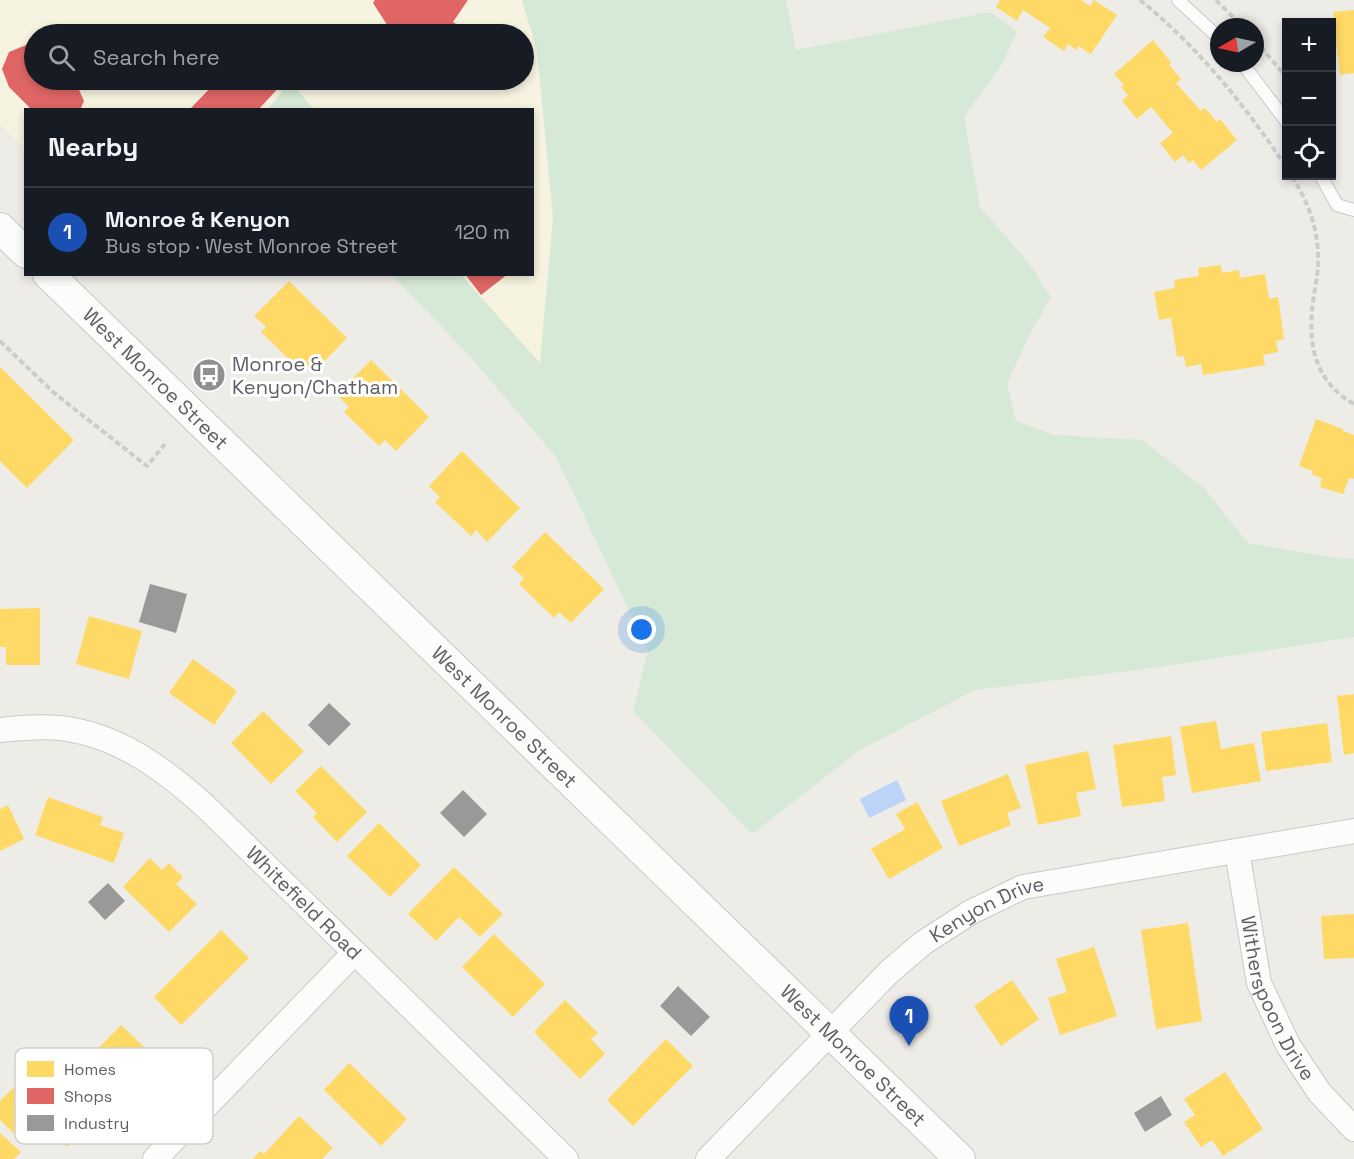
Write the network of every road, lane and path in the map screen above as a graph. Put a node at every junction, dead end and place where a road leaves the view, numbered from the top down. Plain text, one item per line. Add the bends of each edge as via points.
1 (1140, 0) edge
2 (1178, 0) edge
3 (1216, 0) edge
4 (1234, 18) edge
5 (1210, 30) edge
6 (1264, 50) edge
7 (1249, 72) edge
8 (1283, 72) edge
9 (1282, 114) edge
10 (1282, 160) edge
11 (1294, 180) edge
12 (1323, 180) edge
13 (1354, 210) edge
14 (0, 228) edge
15 (24, 250) edge
16 (50, 276) edge
17 (0, 340) edge
18 (1354, 404) edge
19 (165, 444) dead end
20 (0, 730) edge
21 (1354, 831) edge
22 (1237, 851) junction
23 (354, 953) junction
24 (830, 1033) junction
25 (213, 1099) edge
26 (1354, 1129) edge
27 (169, 1144) edge
28 (155, 1159) edge
29 (566, 1159) edge
30 (708, 1159) edge
31 (960, 1159) edge

1 - 10 path via 1223,82
2 - 5 lane
3 - 4 path
6 - 8 path
7 - 9 lane
11 - 18 path via 1309,207 1317,237 1312,314 1317,365 1324,380
12 - 13 lane via 1336,205
14 - 15 street
16 - 24 street, West Monroe Street
17 - 19 path via 53,392 147,466
20 - 23 street, Whitefield Road via 61,728 135,752 172,776 205,806
21 - 22 street, Kenyon Drive
22 - 24 street, Kenyon Drive via 1023,887 971,912 922,943
22 - 26 street, Witherspoon Drive via 1259,982 1294,1054 1319,1092
23 - 25 street
23 - 29 street, Whitefield Road
24 - 30 street, Kenyon Drive
24 - 31 street, West Monroe Street
27 - 28 street

